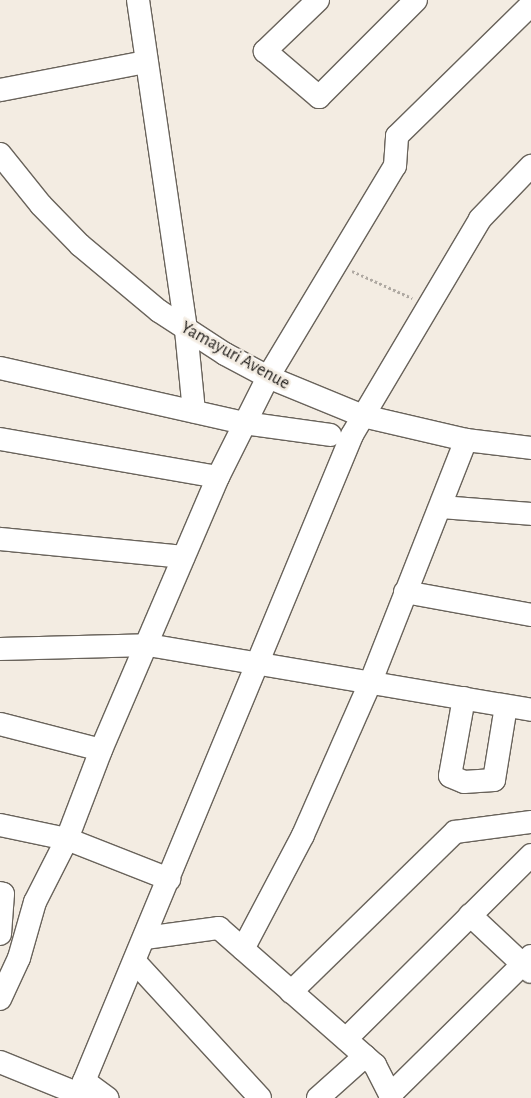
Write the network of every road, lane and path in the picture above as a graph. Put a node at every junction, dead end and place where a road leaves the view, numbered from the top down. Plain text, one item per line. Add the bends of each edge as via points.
1 (138, 0) edge
2 (318, 0) edge
3 (416, 0) edge
4 (531, 5) edge
5 (146, 62) junction
6 (0, 90) edge
7 (0, 154) edge
8 (531, 166) edge
9 (336, 263) junction
10 (428, 306) junction
11 (186, 330) junction
12 (0, 368) edge
13 (268, 378) junction
14 (194, 412) junction
15 (363, 416) junction
16 (244, 423) junction
17 (330, 435) dead end
18 (0, 439) edge
19 (466, 440) junction
20 (531, 448) edge
21 (218, 477) junction
22 (441, 507) junction
23 (531, 514) edge
24 (0, 539) edge
25 (183, 557) junction
26 (405, 592) junction
27 (531, 615) edge
28 (148, 645) junction
29 (0, 648) edge
30 (260, 662) junction
31 (371, 681) junction
32 (464, 698) junction
33 (506, 706) junction
34 (531, 710) edge
35 (0, 724) edge
36 (101, 750) junction
37 (531, 822) edge
38 (0, 825) edge
39 (67, 839) junction
40 (531, 855) edge
41 (169, 879) junction
42 (0, 893) edge
43 (470, 915) junction
44 (0, 934) edge
45 (146, 938) junction
46 (243, 949) junction
47 (10, 957) edge
48 (136, 963) junction
49 (528, 964) edge
50 (292, 992) junction
51 (0, 999) edge
52 (346, 1039) junction
53 (365, 1056) junction
54 (0, 1062) edge
55 (80, 1091) edge
56 (391, 1096) edge
57 (107, 1098) edge
58 (260, 1098) edge
59 (318, 1098) edge

1 - 5 street
2 - 3 street via 265,51 319,97
4 - 9 street via 397,136 394,166
5 - 6 street
5 - 11 street
7 - 11 street, Yamayuri Avenue via 41,205 80,246
8 - 10 street via 480,219
9 - 10 path
9 - 13 street
10 - 15 street
11 - 13 street, Yamayuri Avenue
11 - 14 street
12 - 14 street
13 - 15 street, Yamayuri Avenue
13 - 16 street
14 - 16 street
15 - 19 street, Yamayuri Avenue
15 - 30 street
16 - 17 street
16 - 21 street
18 - 21 street
19 - 20 street, Yamayuri Avenue
19 - 22 street
21 - 25 street
22 - 23 street
22 - 26 street
24 - 25 street
25 - 28 street
26 - 27 street
26 - 31 street
28 - 29 street
28 - 30 street
28 - 36 street
30 - 31 street
30 - 41 street
31 - 32 street
31 - 46 street via 303,835
32 - 33 street
32 - 33 street via 450,776 464,782 494,780
33 - 34 street
35 - 36 street
36 - 39 street
37 - 50 street via 455,832
38 - 39 street
39 - 41 street
39 - 47 street
40 - 43 street
41 - 45 street
42 - 44 street via 3,894
43 - 49 street
43 - 52 street
45 - 46 street via 219,928
45 - 48 street
46 - 50 street
47 - 51 street
48 - 55 street
48 - 58 street
49 - 56 street
50 - 52 street
52 - 53 street
53 - 56 street via 376,1065
53 - 59 street
54 - 55 street
55 - 57 street

